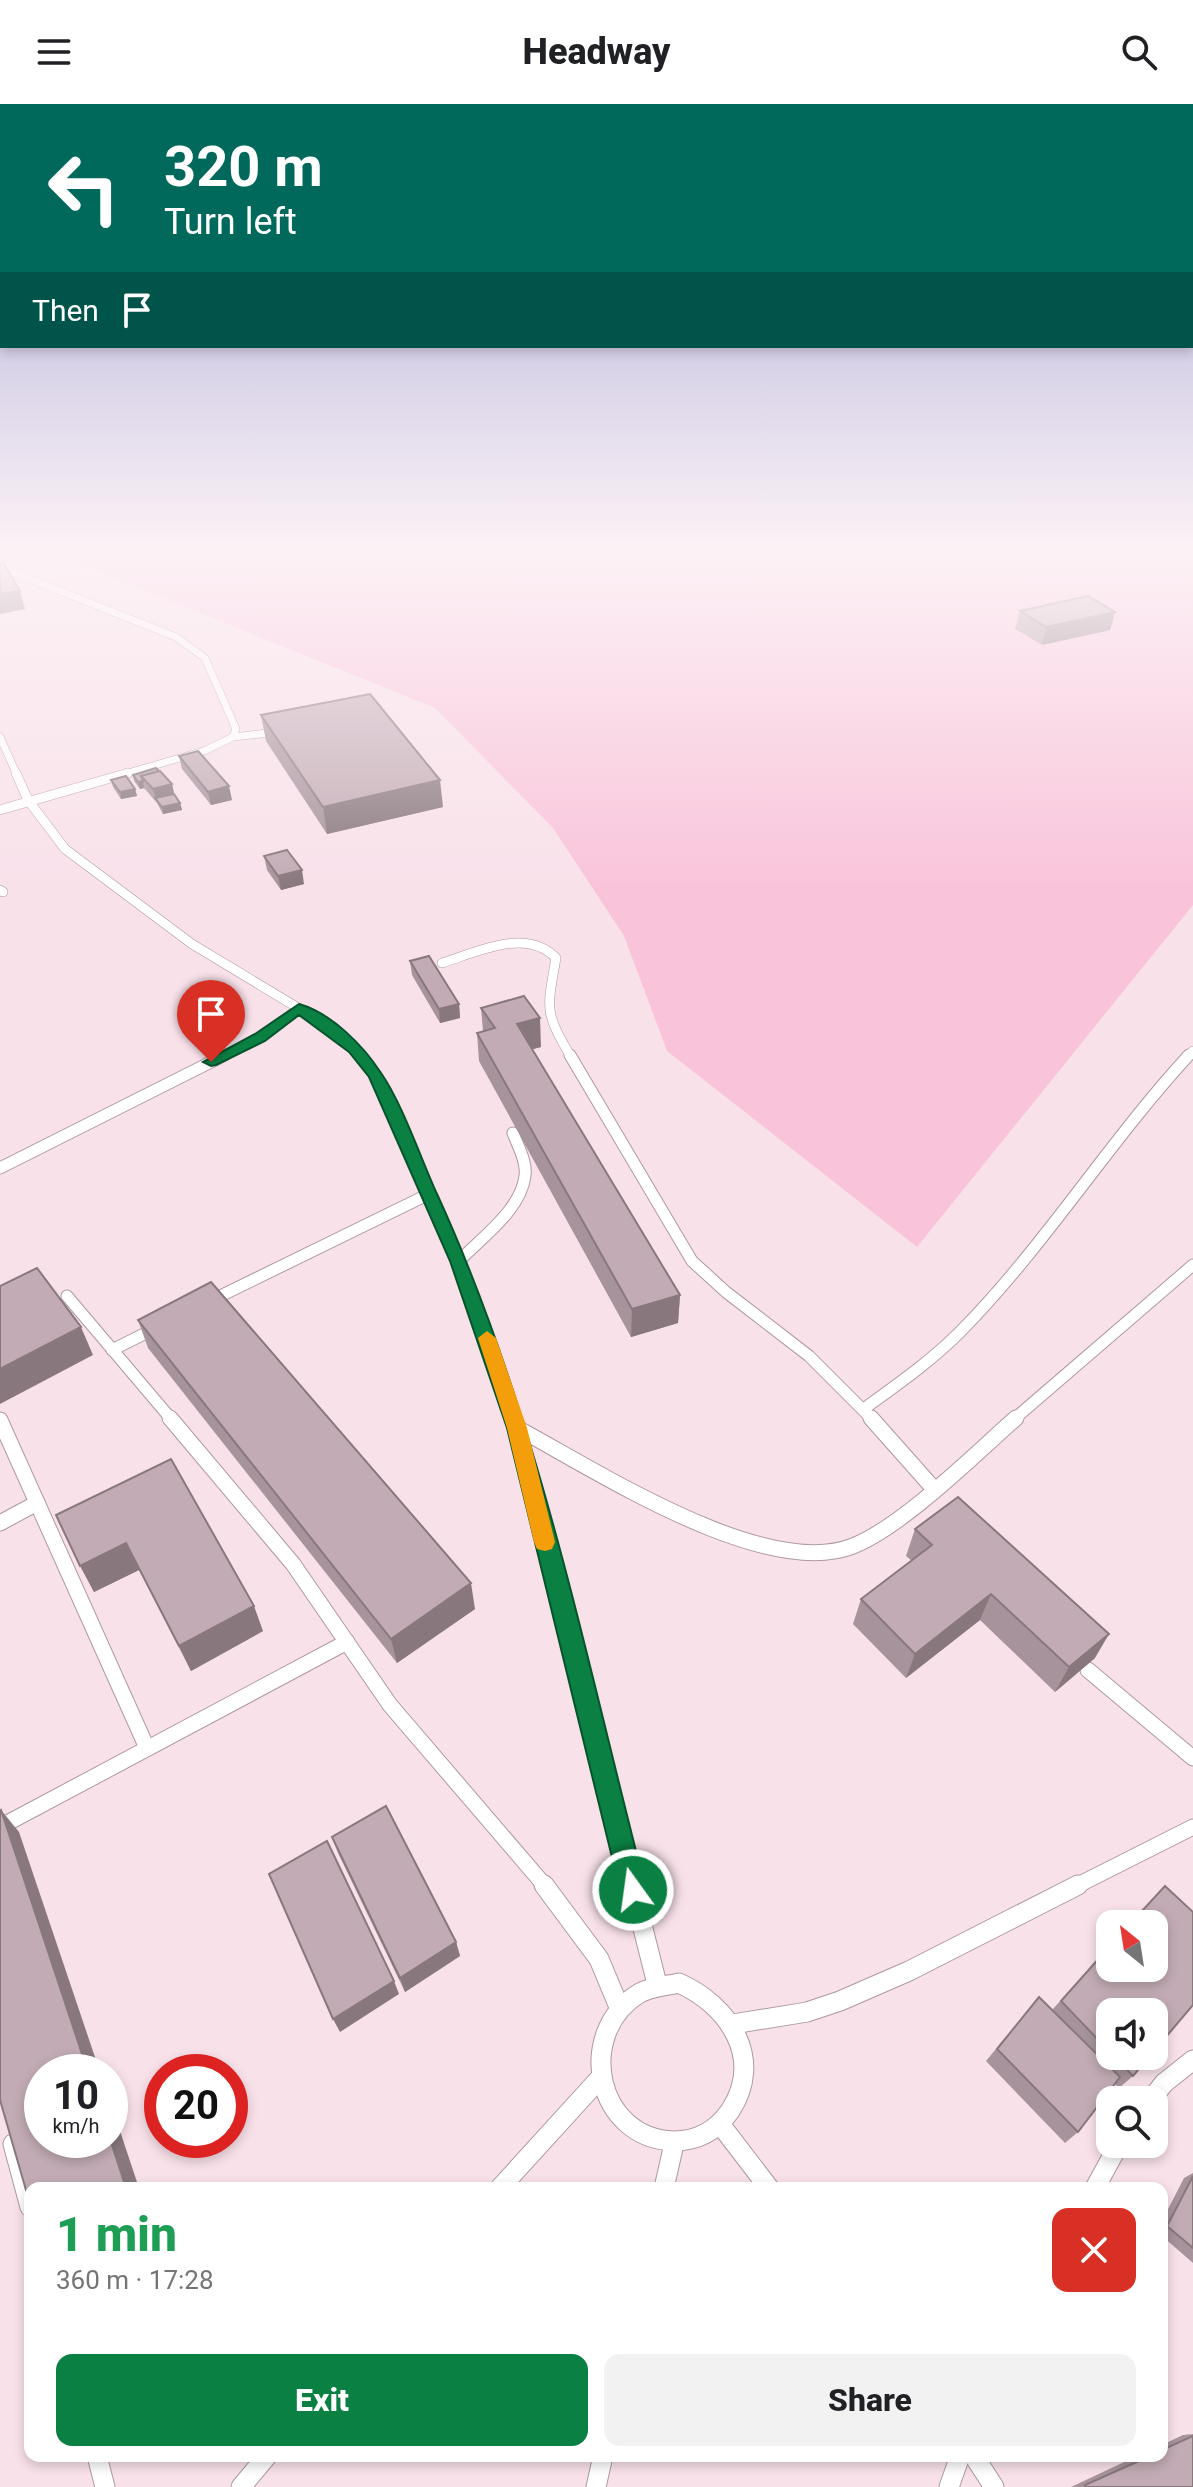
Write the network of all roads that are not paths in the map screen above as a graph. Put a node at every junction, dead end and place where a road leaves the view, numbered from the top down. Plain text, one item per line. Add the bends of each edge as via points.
1 (208, 665) edge
2 (294, 730) edge
3 (0, 737) edge
4 (233, 737) junction
5 (28, 800) junction
6 (0, 810) edge
7 (442, 963) dead end
8 (299, 1008) junction
9 (1193, 1051) edge
10 (513, 1133) dead end
11 (0, 1168) edge
12 (429, 1194) junction
13 (459, 1261) junction
14 (1193, 1265) edge
15 (67, 1296) dead end
16 (195, 1309) edge
17 (167, 1323) edge
18 (112, 1350) junction
19 (865, 1408) junction
20 (0, 1420) edge
21 (517, 1428) junction
22 (934, 1489) junction
23 (37, 1503) junction
24 (0, 1523) edge
25 (347, 1642) junction
26 (1088, 1670) edge
27 (147, 1748) junction
28 (1193, 1758) edge
29 (0, 1827) edge
30 (1193, 1827) edge
31 (657, 1984) junction
32 (619, 2007) junction
33 (733, 2024) junction
34 (1193, 2060) edge
35 (601, 2077) junction
36 (1162, 2086) edge
37 (8, 2124) edge
38 (720, 2124) junction
39 (674, 2144) junction
40 (1111, 2158) edge
41 (505, 2182) edge
42 (665, 2182) edge
43 (764, 2182) edge
44 (1098, 2182) edge
45 (24, 2184) edge
46 (99, 2462) edge
47 (262, 2462) edge
48 (602, 2462) edge
49 (958, 2462) edge
50 (978, 2462) edge
51 (105, 2487) edge
52 (241, 2487) edge
53 (596, 2487) edge
54 (949, 2487) edge
55 (994, 2487) edge

1 - 4 lane via 236,729
2 - 4 lane
3 - 5 lane
4 - 5 lane via 144,771
5 - 6 lane
5 - 8 lane via 65,849 126,896 192,944
7 - 19 lane via 520,942 552,950 556,958 547,1008 555,1030 679,1243 708,1277 809,1356
8 - 11 lane via 260,1038
8 - 12 lane via 355,1049 376,1076
9 - 19 lane via 1141,1107 1004,1284 927,1363
10 - 13 lane via 525,1174 522,1188
12 - 13 lane
12 - 16 lane
13 - 21 lane
14 - 22 lane
15 - 18 lane
17 - 18 lane
18 - 25 lane via 293,1564
19 - 22 lane
20 - 23 lane
21 - 22 lane via 693,1521 795,1553 853,1546
21 - 31 lane
23 - 24 lane
23 - 27 lane
25 - 27 lane
25 - 32 lane via 390,1705 581,1930
26 - 28 lane
27 - 29 lane
30 - 33 lane via 840,2001
31 - 32 lane via 636,1992
31 - 33 lane via 679,1983 700,1991
32 - 35 lane via 606,2027
33 - 38 lane via 742,2049 743,2076 735,2102
34 - 36 lane
35 - 39 lane via 610,2103 627,2125 649,2139
35 - 41 lane
37 - 45 lane
38 - 39 lane via 699,2139
38 - 43 lane
39 - 42 lane
40 - 44 lane
46 - 51 lane
47 - 52 lane
48 - 53 lane
49 - 54 lane
50 - 55 lane

